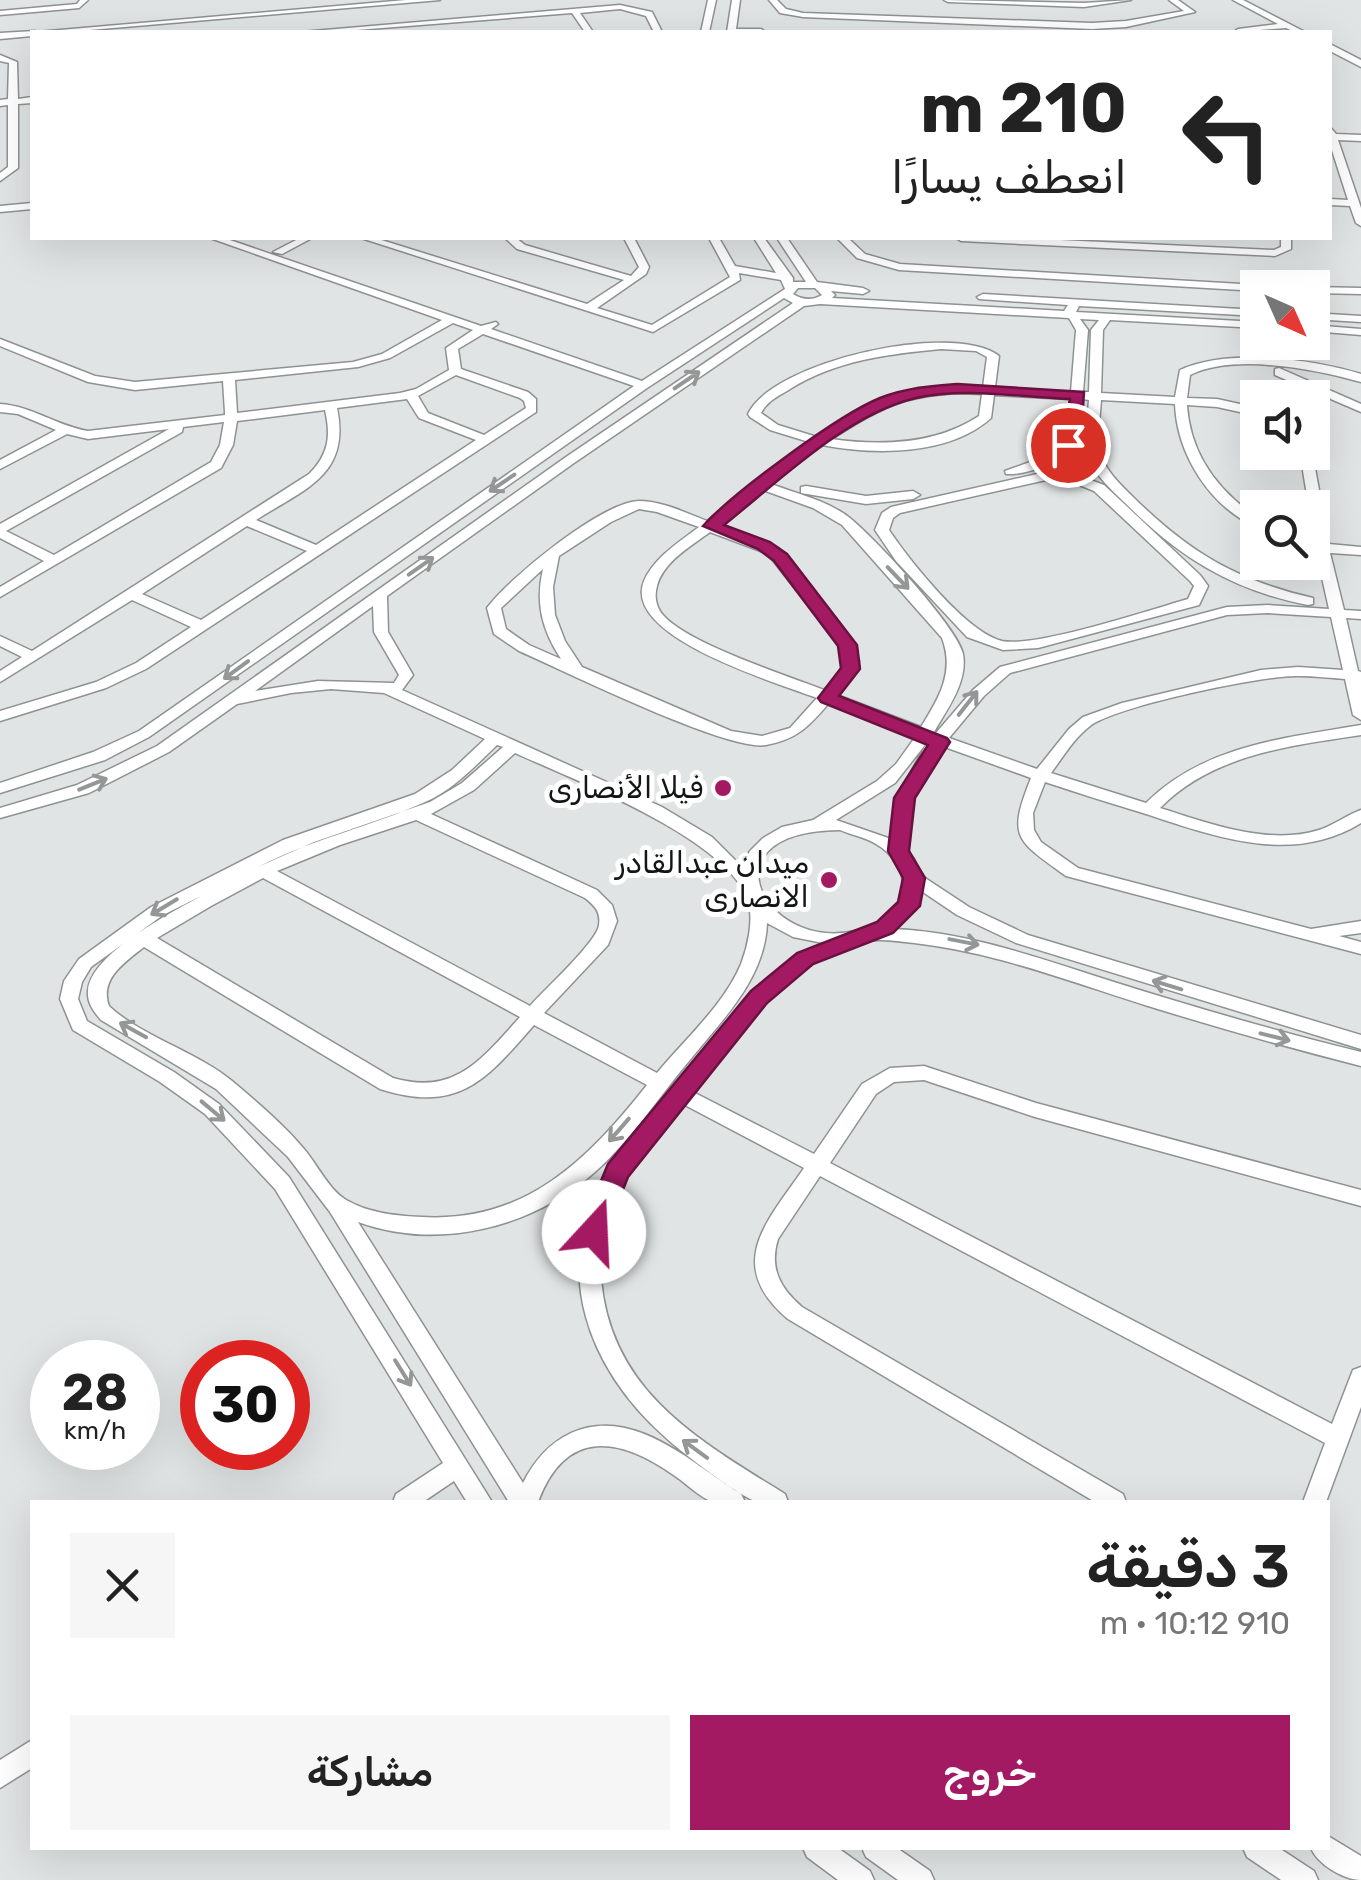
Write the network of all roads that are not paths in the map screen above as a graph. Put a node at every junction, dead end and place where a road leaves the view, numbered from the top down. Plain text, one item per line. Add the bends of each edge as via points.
1 (436, 0) edge
2 (736, 0) edge
3 (773, 0) edge
4 (944, 0) edge
5 (1127, 0) edge
6 (1173, 0) edge
7 (1237, 0) edge
8 (1248, 0) edge
9 (84, 1) edge
10 (710, 1) edge
11 (1108, 1) edge
12 (43, 5) edge
13 (1260, 9) junction
14 (574, 10) junction
15 (0, 11) edge
16 (446, 20) junction
17 (938, 20) junction
18 (999, 28) edge
19 (1293, 29) edge
20 (66, 30) edge
21 (328, 30) edge
22 (450, 30) edge
23 (588, 30) edge
24 (657, 30) edge
25 (706, 30) edge
26 (732, 30) edge
27 (1307, 30) edge
28 (30, 33) edge
29 (0, 36) edge
30 (1332, 45) edge
31 (0, 58) edge
32 (1361, 61) edge
33 (13, 78) junction
34 (0, 80) edge
35 (30, 100) edge
36 (13, 102) junction
37 (0, 103) edge
38 (13, 126) junction
39 (0, 128) edge
40 (1332, 134) edge
41 (1332, 137) edge
42 (1361, 138) edge
43 (0, 178) edge
44 (1332, 202) edge
45 (1354, 203) junction
46 (30, 204) edge
47 (0, 207) edge
48 (1361, 222) edge
49 (220, 240) edge
50 (242, 240) edge
51 (303, 240) edge
52 (373, 240) edge
53 (406, 240) edge
54 (512, 240) edge
55 (630, 240) edge
56 (715, 240) edge
57 (760, 240) edge
58 (784, 240) edge
59 (844, 240) edge
60 (1042, 240) edge
61 (1286, 240) edge
62 (394, 246) junction
63 (1134, 246) junction
64 (278, 252) junction
65 (733, 270) junction
66 (634, 280) junction
67 (1137, 281) junction
68 (788, 285) junction
69 (818, 286) junction
70 (1240, 287) edge
71 (1330, 290) edge
72 (1361, 291) edge
73 (820, 301) junction
74 (802, 302) junction
75 (1013, 304) junction
76 (1073, 308) junction
77 (587, 309) junction
78 (1240, 313) edge
79 (1107, 316) junction
80 (446, 317) junction
81 (1240, 324) edge
82 (1330, 324) edge
83 (487, 327) junction
84 (1360, 329) edge
85 (0, 331) edge
86 (4, 346) edge
87 (1252, 364) junction
88 (455, 371) junction
89 (229, 378) junction
90 (1361, 378) edge
91 (155, 382) junction
92 (648, 382) junction
93 (991, 390) junction
94 (411, 395) junction
95 (1078, 395) junction
96 (1094, 396) junction
97 (1182, 401) junction
98 (0, 408) edge
99 (332, 408) junction
100 (1240, 408) edge
101 (1361, 408) edge
102 (232, 419) junction
103 (186, 424) junction
104 (64, 431) junction
105 (578, 432) junction
106 (486, 440) junction
107 (596, 442) junction
108 (819, 442) junction
109 (548, 452) junction
110 (570, 460) junction
111 (0, 465) edge
112 (1040, 471) junction
113 (768, 483) junction
114 (902, 502) junction
115 (1240, 510) edge
116 (247, 521) junction
117 (712, 526) junction
118 (0, 531) edge
119 (889, 544) junction
120 (869, 548) junction
121 (1330, 549) edge
122 (317, 550) junction
123 (1361, 551) edge
124 (554, 557) junction
125 (55, 561) junction
126 (1329, 580) edge
127 (0, 593) edge
128 (131, 594) junction
129 (380, 595) junction
130 (1194, 602) junction
131 (1339, 609) junction
132 (1209, 615) junction
133 (1361, 615) edge
134 (202, 626) junction
135 (972, 634) junction
136 (952, 639) junction
137 (0, 640) edge
138 (33, 657) junction
139 (577, 670) junction
140 (1357, 676) edge
141 (0, 678) edge
142 (387, 689) junction
143 (828, 698) junction
144 (225, 705) junction
145 (1361, 714) edge
146 (0, 716) edge
147 (1361, 730) edge
148 (932, 739) junction
149 (505, 741) junction
150 (1040, 776) junction
151 (0, 788) edge
152 (1149, 809) junction
153 (0, 813) edge
154 (416, 814) junction
155 (1361, 815) edge
156 (818, 825) junction
157 (898, 851) junction
158 (263, 871) junction
159 (914, 878) junction
160 (748, 882) junction
161 (758, 906) junction
162 (1361, 927) edge
163 (1309, 934) junction
164 (860, 936) junction
165 (146, 940) junction
166 (1361, 948) edge
167 (532, 1015) junction
168 (1361, 1042) edge
169 (1361, 1059) edge
170 (659, 1083) junction
171 (681, 1094) junction
172 (818, 1164) junction
173 (1361, 1198) edge
174 (338, 1206) junction
175 (1361, 1377) edge
176 (1339, 1439) junction
177 (458, 1466) junction
178 (407, 1500) edge
179 (479, 1500) edge
180 (523, 1500) edge
181 (525, 1500) edge
182 (729, 1500) edge
183 (773, 1500) edge
184 (1111, 1500) edge
185 (1316, 1500) edge
186 (30, 1754) edge
187 (0, 1775) edge
188 (819, 1850) edge
189 (878, 1850) edge
190 (1259, 1850) edge
191 (1327, 1850) edge
192 (1361, 1871) edge
193 (861, 1880) edge
194 (921, 1880) edge
195 (1305, 1880) edge

1 - 20 street
2 - 26 street
3 - 17 street via 794,14
4 - 11 street
4 - 17 street
5 - 11 street
6 - 18 street via 1191,12 1110,26
7 - 13 street
8 - 13 street
9 - 12 street
10 - 25 street
12 - 15 street
13 - 19 street
13 - 27 street
14 - 16 street
14 - 23 street
14 - 24 street via 643,10
16 - 21 street
16 - 22 street
17 - 18 street
28 - 29 street
30 - 32 street
31 - 33 street via 14,62
33 - 34 street
33 - 36 street
35 - 36 street
36 - 37 street
36 - 38 street
38 - 39 street
38 - 43 street via 13,168
40 - 42 street
41 - 45 street
44 - 45 street
45 - 48 street
46 - 47 street
49 - 80 street
50 - 64 street
51 - 64 street
52 - 62 street
53 - 62 street
54 - 66 street
55 - 66 street via 644,267
56 - 65 street
57 - 68 street
58 - 69 street
59 - 67 street via 861,256 899,267
60 - 63 street
61 - 63 street via 1286,249 1275,252
62 - 77 street
63 - 67 street
64 - 83 street
65 - 68 street
65 - 77 street via 729,286 657,329
66 - 77 street
67 - 70 street
68 - 69 street
68 - 74 street via 788,297
68 - 92 street
69 - 73 street via 829,294
69 - 75 street
71 - 72 street
73 - 74 street
73 - 75 street
107 -> 74 street
75 - 76 street
76 - 78 street
76 - 79 street
76 - 95 street via 1082,330
79 - 81 street
79 - 96 street via 1096,330
80 - 83 street
80 - 89 street via 372,361
80 - 91 street via 349,358
82 - 84 street
83 - 88 street via 452,348
83 - 92 street
85 - 91 street via 105,372
86 - 91 street via 92,379
87 - 90 street
87 - 97 street via 1191,368 1184,373
87 - 101 street
88 - 94 street
88 - 106 street via 533,404
89 - 91 street
89 - 102 street
92 - 105 street
93 - 95 street
93 - 108 street via 918,392 884,402
93 - 108 street via 985,418 966,432 876,448
93 - 108 street via 994,362 988,352 913,348 815,370 754,408 758,419
94 - 99 street
94 - 106 street via 423,415
95 - 96 street
95 - 112 street via 1068,445
96 - 97 street
96 - 131 street via 1095,460 1170,536 1204,564 1252,588
97 - 100 street
97 - 115 street via 1182,432 1194,462
98 - 104 street via 17,408
99 - 102 street
99 - 116 street via 337,444 326,466
102 - 103 street
102 - 125 street via 216,465
103 - 104 street via 88,435
103 - 118 street
104 - 111 street
105 - 107 street via 581,440
105 - 109 street
106 - 122 street
107 - 110 street
108 - 113 street
109 - 110 street
109 -> 151 street via 144,734
129 -> 110 street
112 - 114 street
112 - 130 street via 1099,488 1196,578 1201,586
113 - 114 street
113 - 117 street
113 - 120 street via 836,515
114 - 119 street via 882,523
116 - 122 street
116 - 128 street
117 - 124 street via 649,506 626,506
117 - 143 street via 780,558 847,645 850,669
117 - 143 street via 656,568 648,584 656,619 698,646
118 - 125 street
119 - 120 street
119 - 135 street
120 -> 136 street
121 - 123 street
122 - 134 street
124 - 139 street via 546,579 549,624
124 - 139 street via 500,597 494,620 510,640
125 - 127 street
126 - 131 street
128 - 134 street
128 - 138 street
129 - 142 street via 381,632 406,675 400,686
129 - 144 street
130 - 132 street
130 - 135 street via 1021,646
131 - 132 street
131 - 133 street
131 - 140 street
148 -> 132 street via 1005,670
134 - 146 street via 125,675
135 - 136 street
136 - 148 street via 955,680
137 - 138 street
138 - 141 street
139 - 143 street via 744,740 795,731
140 - 145 street
140 - 150 street via 1260,674 1106,712 1074,732
142 - 144 street via 298,687
142 - 149 street
143 - 148 street
153 -> 144 street via 127,770
147 - 152 street via 1200,769
148 - 150 street
148 - 156 street via 893,777
148 - 157 street via 904,798
149 - 154 street via 464,790
149 - 160 street via 689,829
149 -> 177 street via 421,798 288,844 157,911 85,964 69,999 87,1032 190,1092 261,1156
150 - 152 street
150 - 163 street via 1026,830 1051,860 1097,879
152 - 155 street via 1286,841 1343,828
154 - 158 street
154 - 167 street via 604,905 609,926 602,941
156 - 157 street via 863,830
156 - 160 street via 771,840 750,866
157 - 159 street
158 - 165 street
158 - 167 street
159 - 164 street via 909,906 885,928
168 -> 159 street via 1022,939
160 - 161 street
161 - 164 street via 798,933
161 - 170 street via 759,936 742,981
162 - 163 street
163 - 166 street
164 -> 169 street via 924,936 980,946 1204,1018
164 - 171 street via 786,972
165 - 167 street via 408,1091 468,1080
174 -> 165 street via 248,1104 102,1010 97,990 104,974
167 - 170 street
170 -> 174 street via 590,1164 518,1211 467,1224 413,1227
171 - 172 street
183 -> 171 street via 652,1413 616,1371 596,1322 590,1277 600,1212 618,1172
172 - 173 street via 874,1083 912,1072
172 - 176 street
172 - 184 street via 765,1247 766,1279 778,1298
174 - 180 street
175 - 176 street
176 - 185 street
177 - 178 street
177 - 179 street
181 - 182 street via 553,1455 580,1440 609,1436 638,1442
186 - 187 street
188 - 193 street
189 - 194 street
190 - 195 street
191 - 192 street

